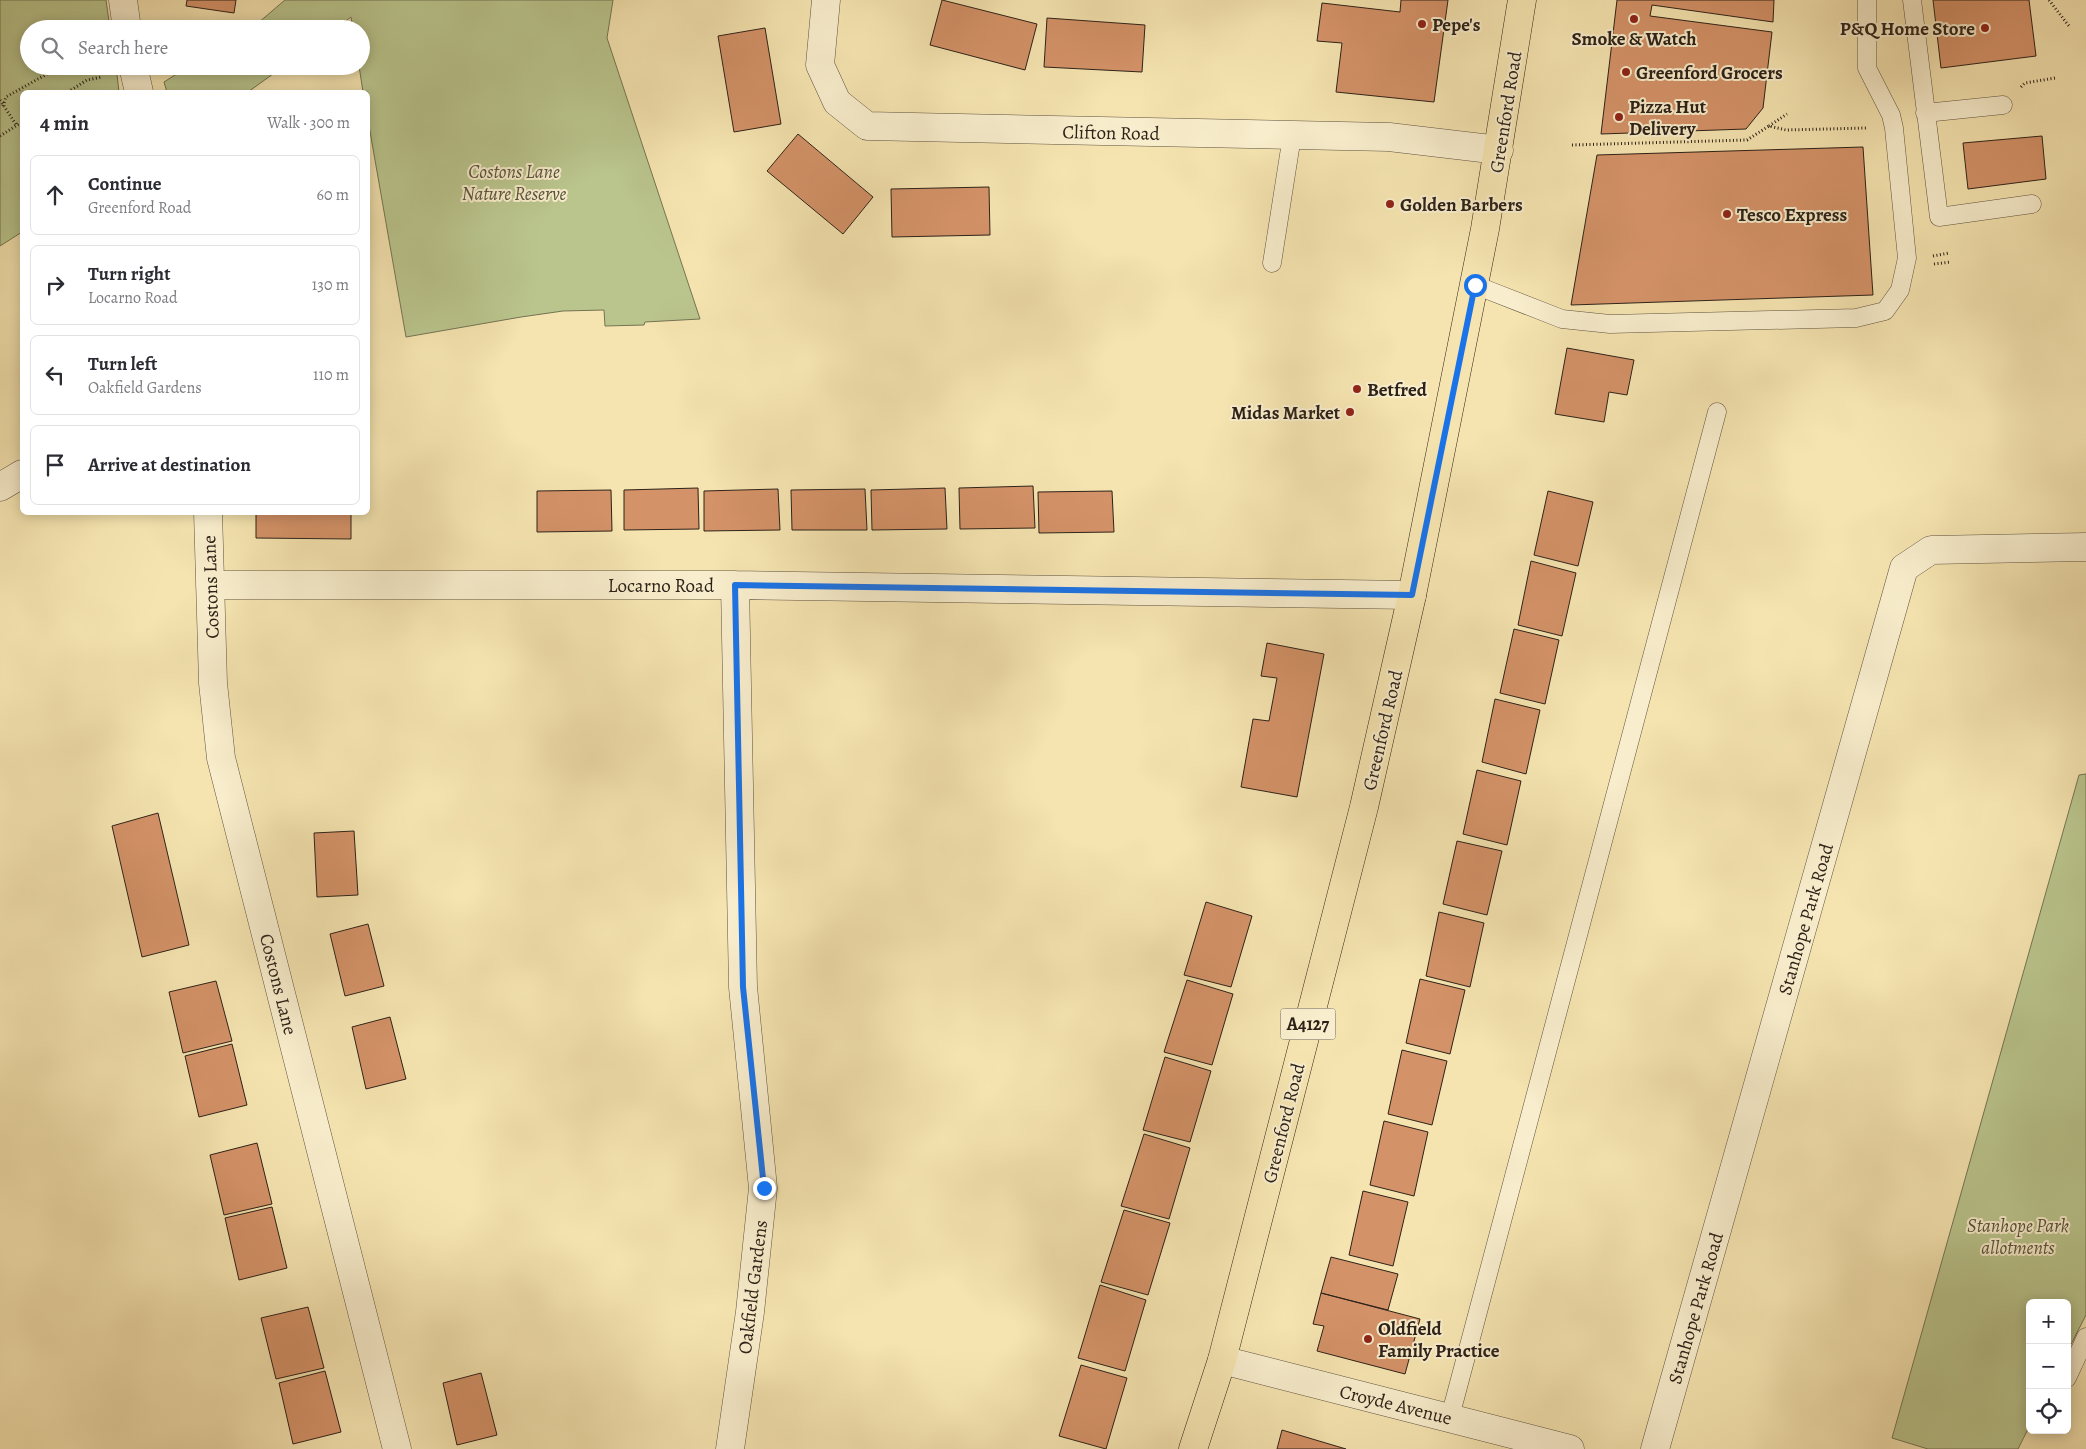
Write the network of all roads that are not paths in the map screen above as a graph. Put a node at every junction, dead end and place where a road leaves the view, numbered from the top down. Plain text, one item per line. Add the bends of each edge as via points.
1 (123, 0) edge
2 (826, 0) edge
3 (1522, 0) edge
4 (1867, 0) edge
5 (1912, 0) edge
6 (126, 20) edge
7 (135, 75) edge
8 (138, 90) edge
9 (2003, 105) road end
10 (1926, 113) junction
11 (1292, 136) junction
12 (1499, 150) junction
13 (2032, 204) dead end
14 (1272, 263) dead end
15 (1475, 285) junction
16 (1717, 412) dead end
17 (20, 475) edge
18 (0, 487) edge
19 (208, 515) edge
20 (2086, 547) edge
21 (210, 585) junction
22 (735, 585) junction
23 (1412, 595) junction
24 (2086, 1337) edge
25 (1222, 1360) junction
26 (2076, 1370) edge
27 (1450, 1417) junction
28 (397, 1449) edge
29 (730, 1449) edge
30 (1193, 1449) edge
31 (1570, 1449) edge
32 (1655, 1449) edge

1 - 6 street
2 - 11 street, Clifton Road via 820,65 837,102 867,126
3 - 12 main road, Greenford Road / A4127
4 - 15 lane via 1867,68 1891,115 1894,128 1907,258 1900,290 1885,311 1856,318 1610,324 1562,318
5 - 10 lane
7 - 8 street
9 - 10 lane
10 - 13 lane via 1939,217
11 - 12 street, Clifton Road via 1389,137
11 - 14 lane
12 - 15 main road, Greenford Road / A4127
15 - 23 main road, Greenford Road / A4127
16 - 27 lane
17 - 18 street
19 - 21 street, Costons Lane
20 - 32 street, Stanhope Park Road via 1931,550 1904,568
21 - 22 street, Locarno Road
21 - 28 street, Costons Lane via 213,683 221,758
22 - 23 street, Locarno Road
22 - 29 street, Oakfield Gardens via 743,987 764,1188
23 - 25 main road, Greenford Road / A4127 via 1364,807
24 - 26 lane
25 - 27 street, Croyde Avenue
25 - 30 main road, Greenford Road / A4127
27 - 31 street, Croyde Avenue

